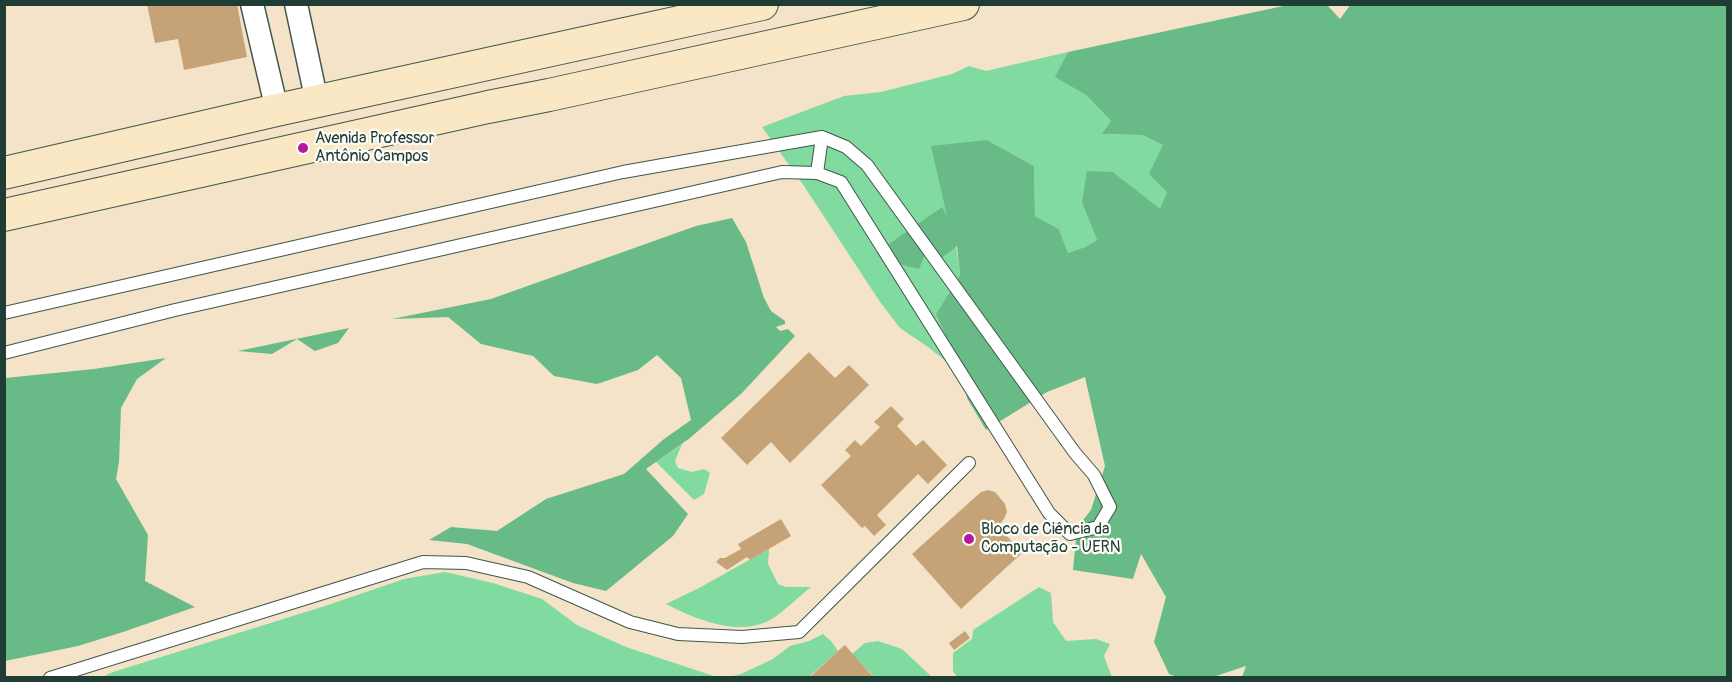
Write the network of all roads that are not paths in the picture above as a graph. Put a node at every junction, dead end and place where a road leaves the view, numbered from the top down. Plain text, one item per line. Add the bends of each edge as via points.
1 (252, 4) edge
2 (296, 4) edge
3 (762, 4) edge
4 (963, 4) edge
5 (543, 51) junction
6 (478, 67) junction
7 (549, 95) junction
8 (317, 102) junction
9 (488, 107) junction
10 (277, 110) junction
11 (822, 137) junction
12 (4, 173) edge
13 (818, 173) junction
14 (4, 215) edge
15 (4, 313) edge
16 (4, 353) edge
17 (969, 463) dead end
18 (51, 678) edge

1 - 10 street
2 - 8 street
3 - 5 street
4 - 7 street
5 - 6 street
5 - 7 street
6 - 8 street
6 - 9 street
7 - 9 street
8 - 10 street
9 - 14 street
10 - 12 street
11 - 13 lane
11 - 13 lane via 846,147 867,165 1094,475 1110,507 1098,527 1070,534 1049,513 841,182
11 - 15 lane via 623,172
13 - 16 lane via 782,172 175,310
17 - 18 lane via 799,632 742,638 678,634 630,622 528,577 466,563 423,562

